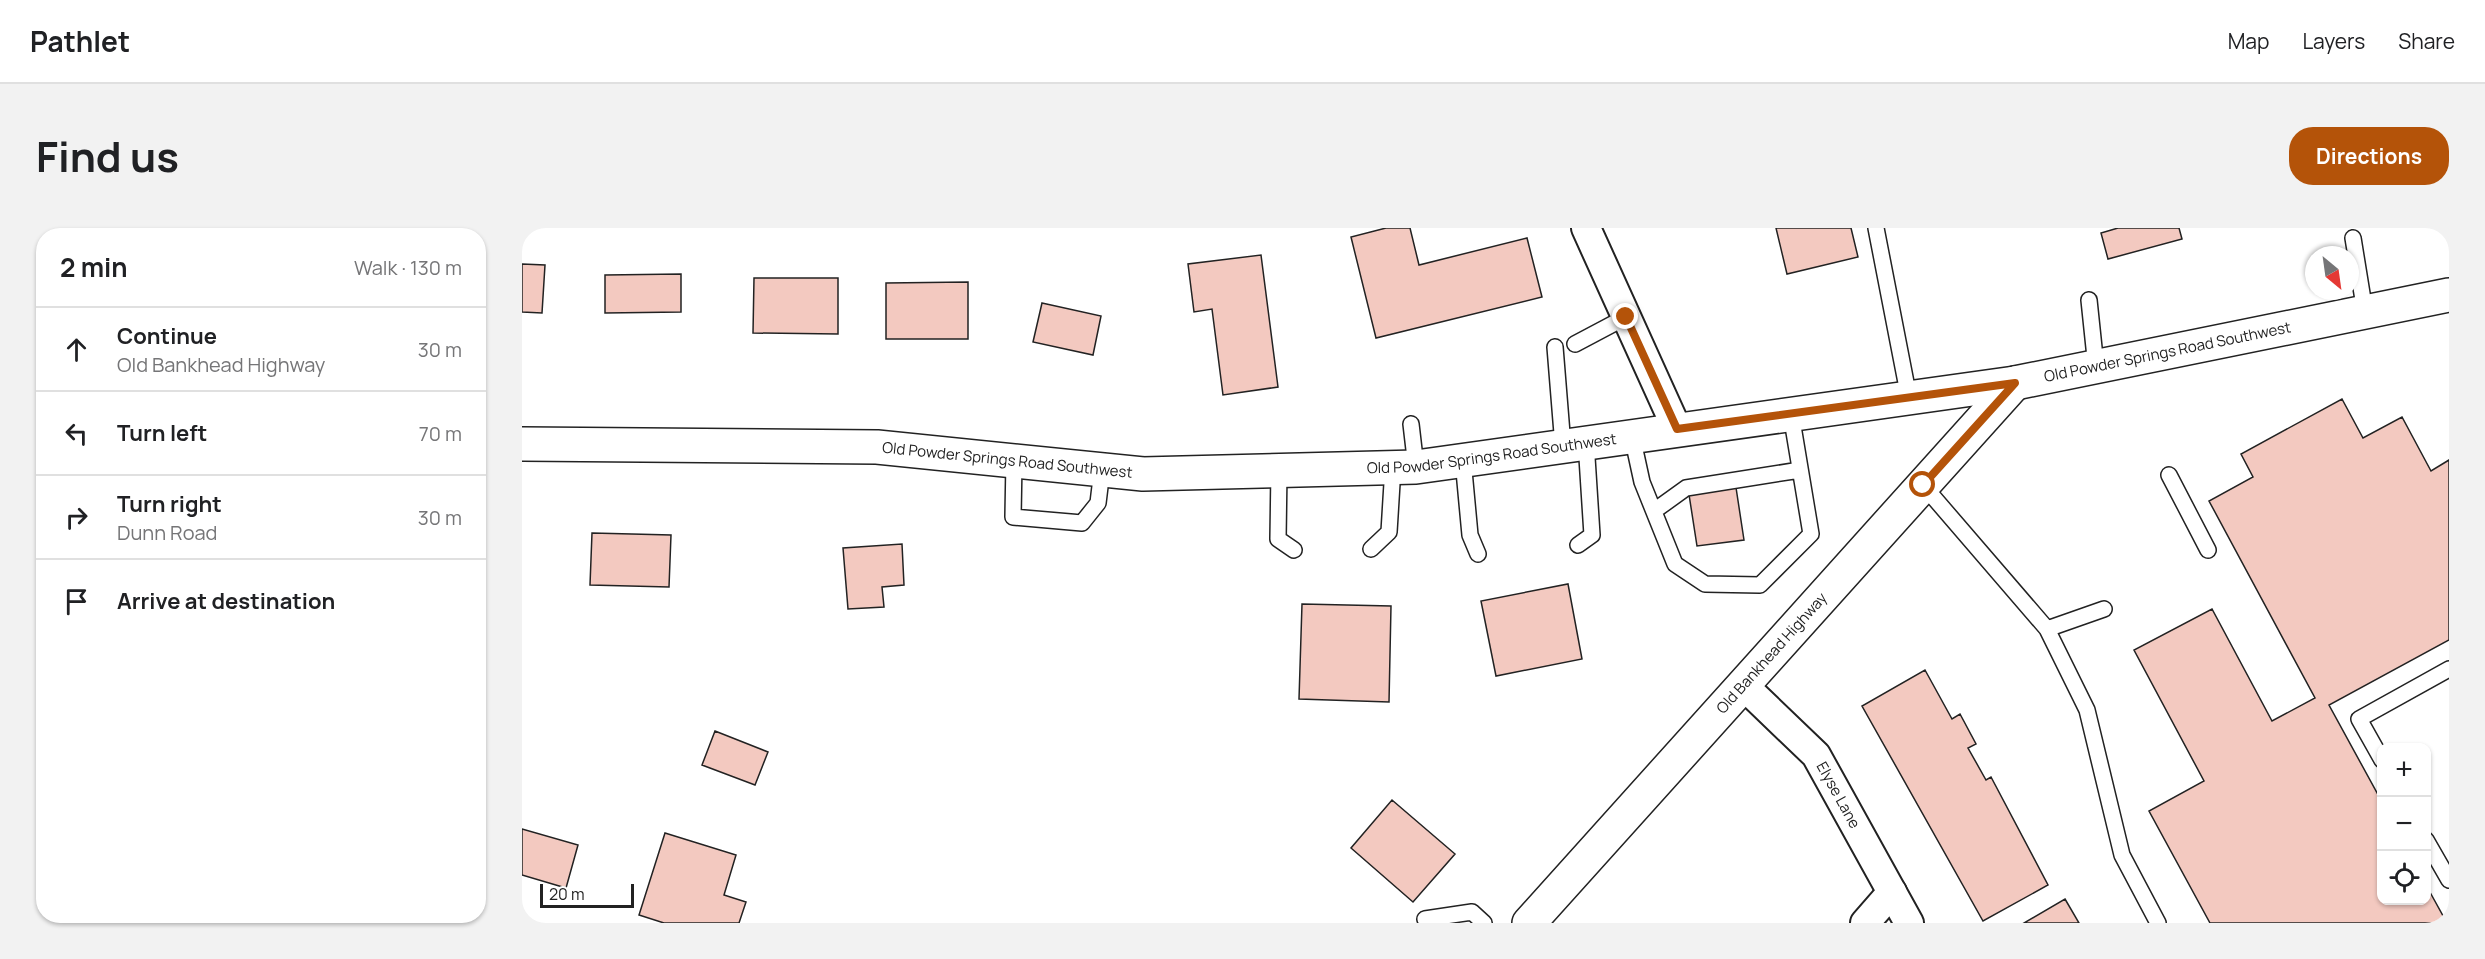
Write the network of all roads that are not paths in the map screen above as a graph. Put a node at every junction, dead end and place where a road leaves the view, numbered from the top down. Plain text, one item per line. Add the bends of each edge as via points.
1 (1586, 228) edge
2 (1876, 228) edge
3 (2353, 238) dead end
4 (2449, 295) edge
5 (2089, 300) dead end
6 (2365, 312) junction
7 (1626, 317) junction
8 (1575, 344) dead end
9 (1555, 347) dead end
10 (2096, 367) junction
11 (2015, 383) junction
12 (1909, 398) junction
13 (1791, 414) junction
14 (1411, 424) dead end
15 (1677, 429) junction
16 (1632, 436) junction
17 (522, 444) edge
18 (1574, 444) junction
19 (1463, 460) junction
20 (1014, 461) junction
21 (1404, 467) junction
22 (1102, 470) junction
23 (1279, 470) junction
24 (1800, 470) junction
25 (2169, 475) dead end
26 (1923, 485) junction
27 (1654, 511) junction
28 (1578, 545) dead end
29 (1371, 549) dead end
30 (1294, 550) dead end
31 (2208, 550) dead end
32 (1478, 554) dead end
33 (2104, 609) dead end
34 (2047, 629) junction
35 (2449, 669) edge
36 (1743, 685) junction
37 (2377, 751) edge
38 (2431, 847) edge
39 (2449, 880) edge
40 (1892, 892) junction
41 (1425, 919) dead end
42 (1484, 923) edge
43 (1529, 923) edge
44 (1865, 923) edge
45 (1909, 923) edge
46 (2158, 923) edge

1 - 7 street
2 - 12 lane
3 - 6 lane
4 - 6 street, Old Powder Springs Road Southwest
5 - 10 lane
6 - 10 street, Old Powder Springs Road Southwest
7 - 8 lane
7 - 15 street
9 - 18 lane
10 - 11 street, Old Powder Springs Road Southwest
11 - 12 street, Old Powder Springs Road Southwest
11 - 26 street, Old Bankhead Highway
12 - 13 street, Old Powder Springs Road Southwest
13 - 15 street, Old Powder Springs Road Southwest
13 - 24 lane
14 - 21 lane
15 - 16 street, Old Powder Springs Road Southwest
16 - 18 street, Old Powder Springs Road Southwest
16 - 27 lane via 1642,482
17 - 20 street, Old Powder Springs Road Southwest via 877,447
18 - 19 street, Old Powder Springs Road Southwest
18 - 28 lane via 1592,535
19 - 21 street, Old Powder Springs Road Southwest
19 - 32 lane via 1470,535
20 - 22 street, Old Powder Springs Road Southwest
20 - 22 lane via 1013,517 1082,523 1098,504
21 - 23 street, Old Powder Springs Road Southwest
21 - 29 lane via 1389,532
22 - 23 street, Old Powder Springs Road Southwest via 1143,474
23 - 30 lane via 1278,539
24 - 27 lane via 1686,488
24 - 27 lane via 1811,534 1760,585 1705,584 1675,564
25 - 31 lane
26 - 34 lane
26 - 36 street, Old Bankhead Highway
33 - 34 lane
34 - 46 lane via 2087,710 2122,855
35 - 37 lane via 2359,719
36 - 40 street, Elyse Lane via 1816,755
36 - 43 street, Old Bankhead Highway
38 - 39 lane
40 - 44 street
40 - 45 street, Elyse Lane
41 - 42 lane via 1472,912

